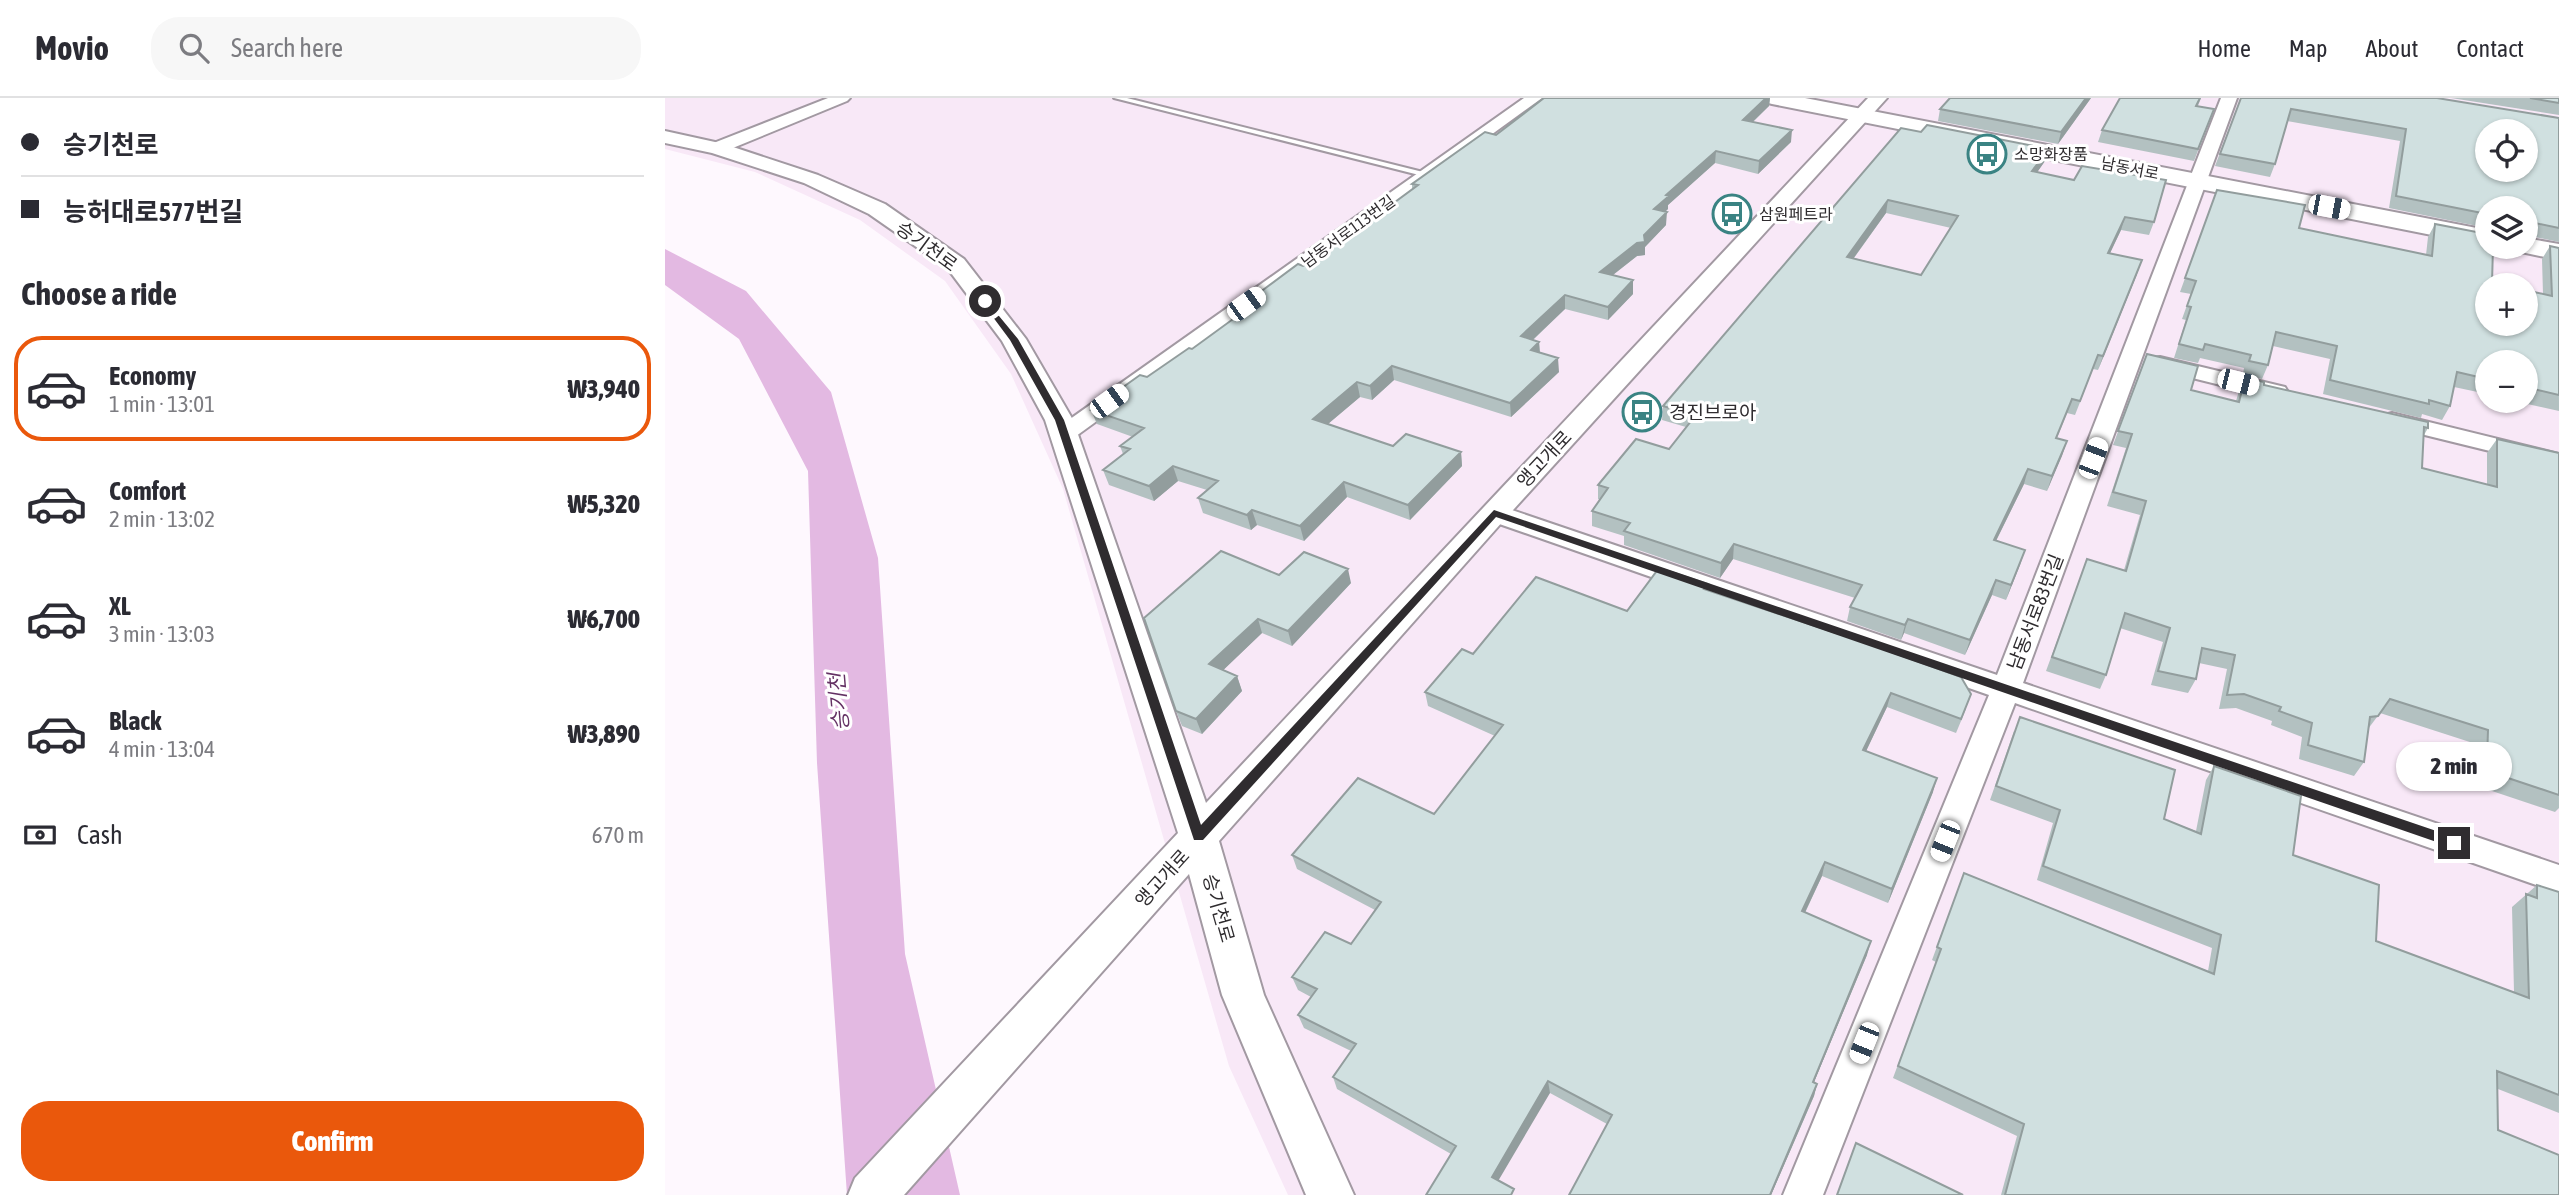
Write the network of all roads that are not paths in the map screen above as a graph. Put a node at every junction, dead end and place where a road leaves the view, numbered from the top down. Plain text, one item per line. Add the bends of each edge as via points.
1 (842, 98) edge
2 (1118, 98) edge
3 (1534, 98) edge
4 (1772, 98) edge
5 (2229, 98) edge
6 (1870, 107) edge
7 (665, 137) edge
8 (717, 148) junction
9 (1427, 174) junction
10 (2197, 181) junction
11 (2475, 236) edge
12 (2538, 249) edge
13 (2559, 253) edge
14 (2131, 356) junction
15 (2305, 399) edge
16 (2372, 415) edge
17 (1064, 434) junction
18 (2559, 460) edge
19 (1494, 513) junction
20 (2006, 689) junction
21 (1198, 836) junction
22 (2559, 879) edge
23 (872, 1195) edge
24 (1330, 1195) edge
25 (1803, 1195) edge

1 - 8 street
2 - 9 lane, 남동서로113번길
3 - 9 street, 남동서로113번길
4 - 6 main road, 남동서로
5 - 10 street, 남동서로83번길
6 - 10 main road, 남동서로
6 - 19 street, 앵고개로
7 - 8 street, 승기천로
8 - 17 street, 승기천로 via 811,179 877,209 956,264 1014,339
9 - 17 street, 남동서로113번길
10 - 11 main road, 남동서로
10 - 14 street, 남동서로83번길
12 - 13 main road
14 - 15 street
14 - 20 street, 남동서로83번길
16 - 18 street
17 - 21 street, 승기천로
19 - 20 street
19 - 21 street, 앵고개로
20 - 22 street
20 - 25 street, 남동서로83번길
21 - 23 street, 앵고개로
21 - 24 street, 승기천로 via 1243,995

